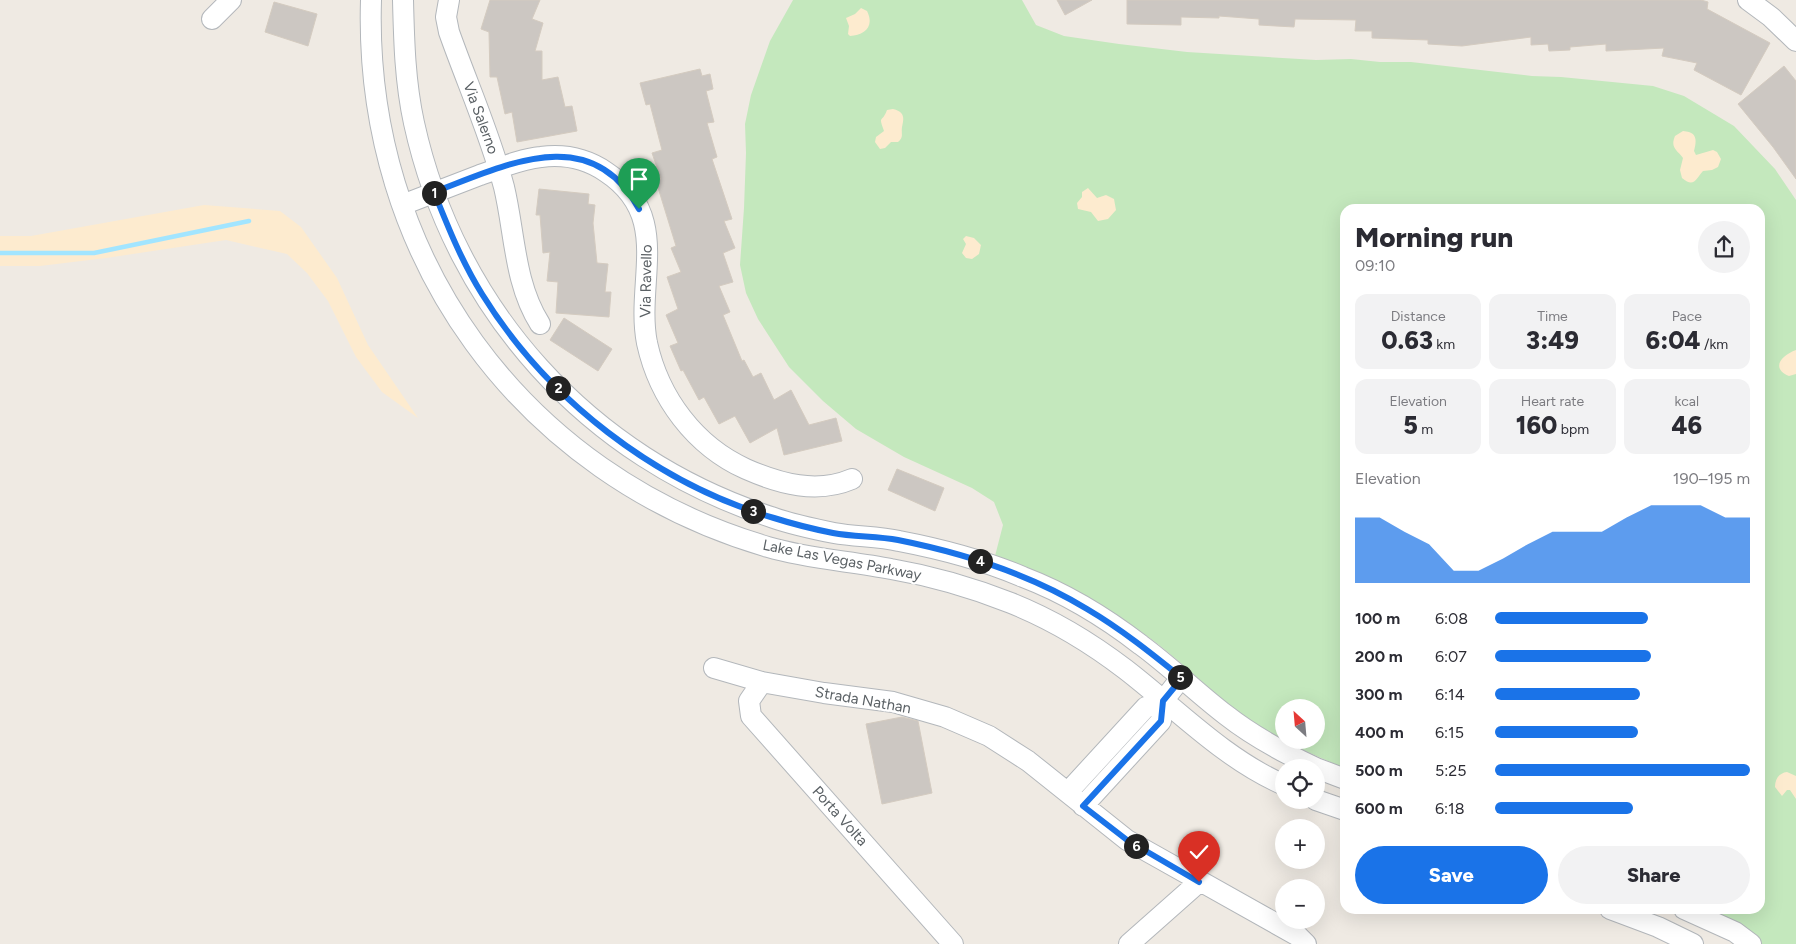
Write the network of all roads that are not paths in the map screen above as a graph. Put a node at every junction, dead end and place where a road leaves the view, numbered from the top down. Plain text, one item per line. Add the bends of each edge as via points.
1 (231, 0) edge
2 (371, 0) edge
3 (403, 0) edge
4 (448, 0) edge
5 (1758, 2) edge
6 (212, 19) dead end
7 (1796, 41) edge
8 (498, 168) junction
9 (434, 192) junction
10 (402, 205) junction
11 (540, 324) dead end
12 (852, 479) dead end
13 (714, 668) dead end
14 (1182, 678) junction
15 (762, 682) junction
16 (1163, 701) junction
17 (1299, 759) edge
18 (1325, 771) edge
19 (1340, 777) edge
20 (1275, 780) edge
21 (1068, 792) junction
22 (1325, 803) edge
23 (1083, 806) junction
24 (1340, 808) edge
25 (1199, 882) junction
26 (1623, 914) edge
27 (1695, 914) edge
28 (953, 944) edge
29 (1129, 944) edge
30 (1306, 944) edge
31 (1693, 944) edge
32 (1750, 944) edge

1 - 6 street
2 - 10 street, Lake Las Vegas Parkway via 375,102 389,168
3 - 9 street, Lake Las Vegas Parkway via 404,59 413,121
4 - 8 street, Via Salerno via 449,32
5 - 7 street
8 - 9 street, Via Ravello
8 - 11 street, Via Salerno via 524,292
8 - 12 street, Via Ravello via 540,157 572,158 602,170 630,195 643,219 648,241 644,322 652,361 670,403 705,443 756,474 800,486 826,487
9 - 10 street, Via Ravello
9 - 14 street, Lake Las Vegas Parkway via 452,239 482,294 518,345 567,397 607,432 659,467 714,496 773,518 833,533 896,540 962,555 1025,577 1085,608 1141,645
10 - 16 street, Lake Las Vegas Parkway via 440,291 473,342 518,396 556,433 604,470 656,502 696,521 770,548 954,583 1014,604 1071,633 1124,668
13 - 15 street, Strada Nathan
14 - 16 street
14 - 17 street, Lake Las Vegas Parkway via 1258,738
15 - 21 street, Strada Nathan via 893,702 945,717 989,736
15 - 28 street, Porta Volta via 749,701 751,716
16 - 20 street, Lake Las Vegas Parkway via 1229,753
16 - 21 street via 1146,707
16 - 23 street via 1161,721
18 - 19 street, Lake Las Vegas Parkway
21 - 23 street, Strada Nathan
22 - 24 street
23 - 25 street, Strada Nathan via 1127,840
25 - 29 street
25 - 30 street, Strada Nathan via 1290,931
26 - 31 street
27 - 32 street via 1735,932

